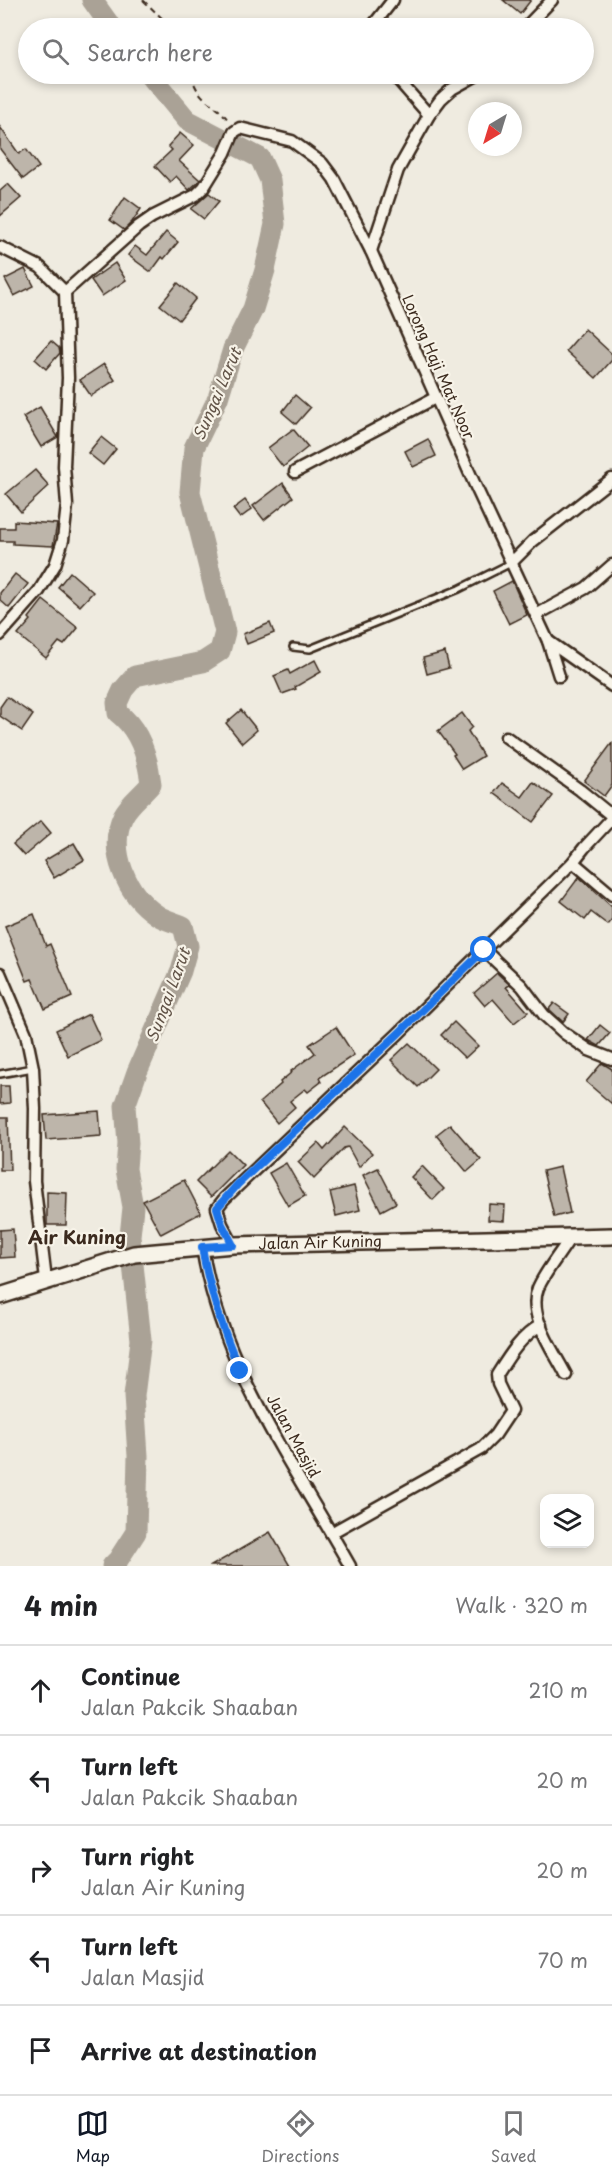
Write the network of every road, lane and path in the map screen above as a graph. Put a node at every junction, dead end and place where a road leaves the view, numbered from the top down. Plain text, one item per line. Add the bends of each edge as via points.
1 (143, 0) edge
2 (393, 0) edge
3 (552, 0) edge
4 (162, 18) edge
5 (379, 18) edge
6 (535, 18) edge
7 (194, 84) edge
8 (402, 84) edge
9 (461, 84) edge
10 (429, 115) junction
11 (234, 132) junction
12 (0, 247) edge
13 (371, 251) junction
14 (65, 292) junction
15 (435, 398) junction
16 (295, 472) dead end
17 (610, 486) edge
18 (511, 563) junction
19 (612, 566) edge
20 (536, 615) junction
21 (0, 635) edge
22 (548, 641) junction
23 (293, 647) dead end
24 (559, 676) dead end
25 (612, 686) edge
26 (506, 737) dead end
27 (612, 817) edge
28 (573, 862) junction
29 (612, 895) edge
30 (484, 950) junction
31 (0, 973) edge
32 (612, 1059) edge
33 (33, 1068) junction
34 (0, 1074) edge
35 (571, 1236) junction
36 (612, 1236) edge
37 (233, 1245) junction
38 (202, 1247) junction
39 (46, 1280) junction
40 (0, 1296) edge
41 (541, 1325) junction
42 (566, 1375) dead end
43 (331, 1533) junction
44 (350, 1566) edge

1 - 4 path
2 - 5 street
3 - 6 street
7 - 11 path via 203,98 229,121
8 - 10 street
9 - 10 street via 441,99
10 - 13 street via 398,170
11 - 13 street, Lorong Haji Mat Noor via 240,128 292,141 315,157 334,179
11 - 14 street via 225,153 196,195 139,226
12 - 14 street via 40,267
13 - 15 street, Lorong Haji Mat Noor
14 - 21 street via 67,505 63,540 39,591
15 - 16 street
15 - 18 street, Lorong Haji Mat Noor
17 - 18 street via 532,541
18 - 20 street, Lorong Haji Mat Noor
18 - 23 lane via 459,589 310,649
19 - 20 street via 586,588
20 - 22 street, Lorong Haji Mat Noor
22 - 24 street, Lorong Haji Mat Noor
22 - 25 street
26 - 27 street
27 - 28 street
28 - 29 street
28 - 30 street
30 - 32 street via 564,1033 589,1050
30 - 37 street via 224,1199 217,1208 218,1214
31 - 33 street via 26,1034
33 - 34 lane
33 - 39 street via 34,1181
35 - 36 main road, Jalan Air Kuning
35 - 37 main road, Jalan Air Kuning
35 - 41 street via 538,1287
37 - 38 main road, Jalan Air Kuning
38 - 39 main road, Jalan Air Kuning via 134,1254
38 - 43 street, Jalan Masjid via 222,1329 240,1371
39 - 40 main road, Jalan Air Kuning
41 - 42 street
41 - 43 street via 517,1344 497,1375 511,1410 481,1449
43 - 44 street, Jalan Masjid

